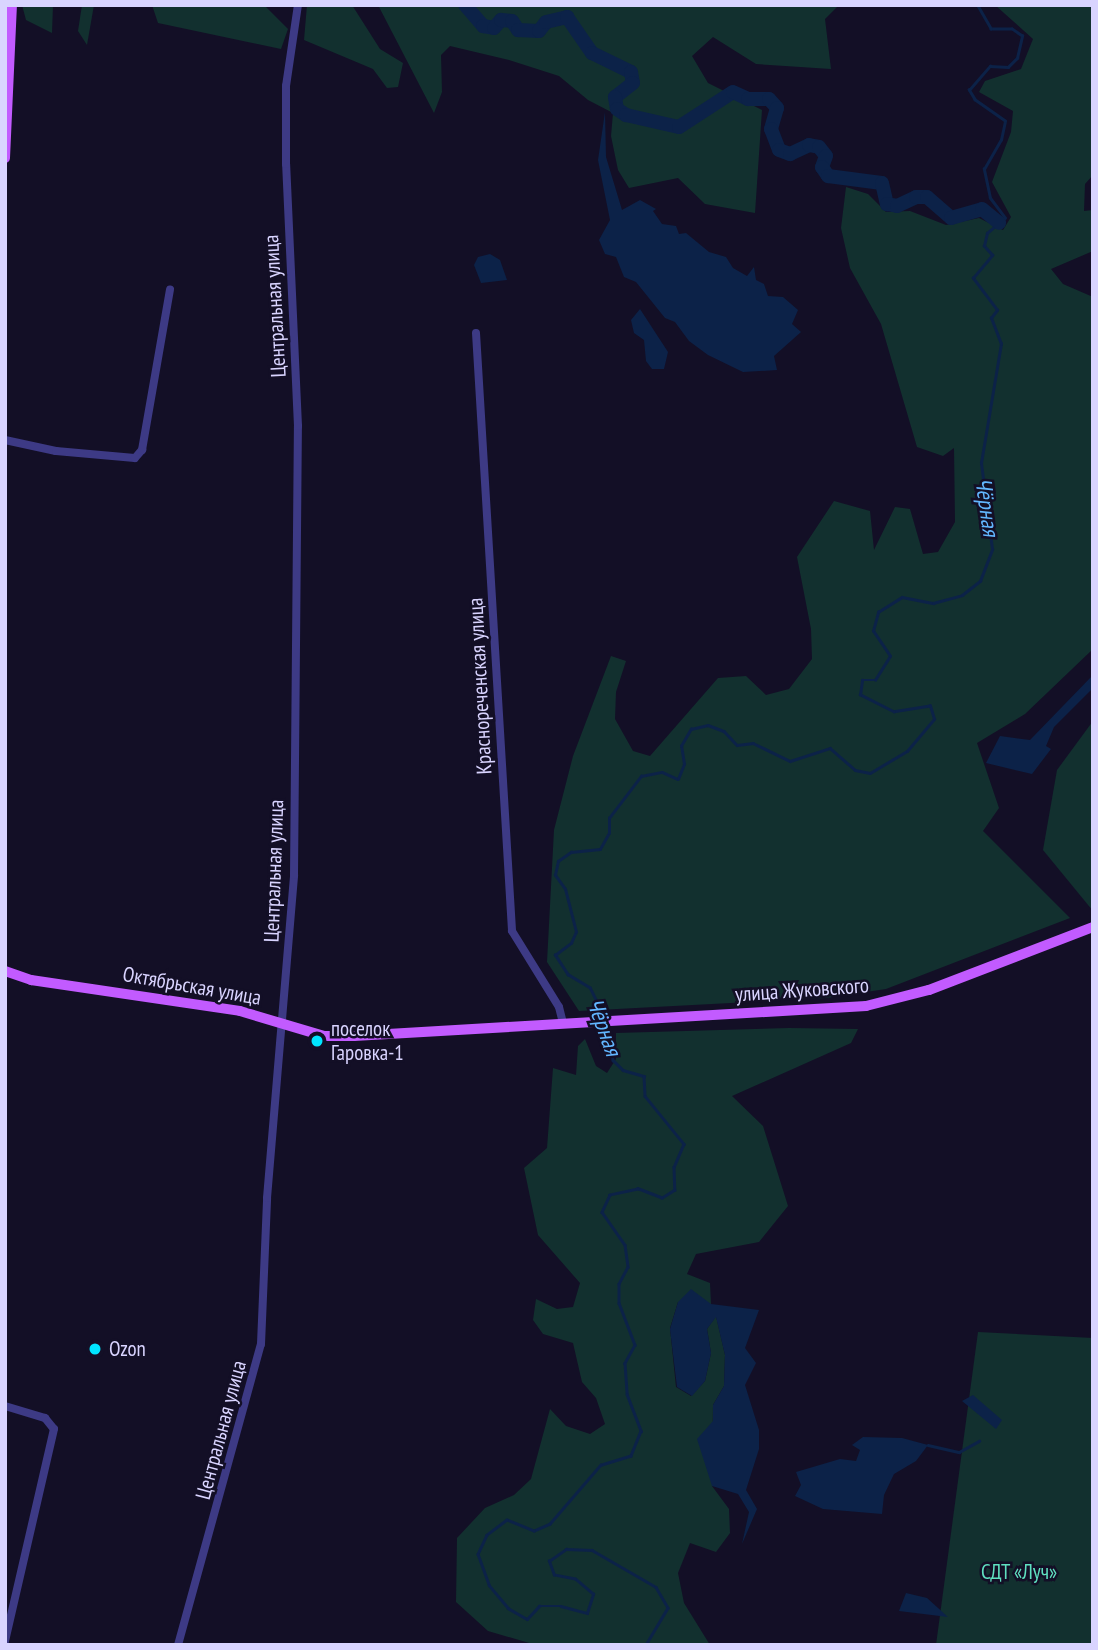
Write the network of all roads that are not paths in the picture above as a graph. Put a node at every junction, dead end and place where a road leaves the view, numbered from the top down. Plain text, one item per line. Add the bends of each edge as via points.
1 (298, 5) edge
2 (12, 9) edge
3 (5, 158) edge
4 (170, 289) dead end
5 (476, 333) dead end
6 (5, 440) edge
7 (1093, 927) edge
8 (5, 971) edge
9 (581, 1022) joint
10 (563, 1023) junction
11 (281, 1024) junction
12 (5, 1406) edge
13 (5, 1641) edge
14 (178, 1645) edge

1 - 11 street, Центральная улица via 286,86 298,426 294,875
2 - 3 main road
4 - 6 street via 142,450 135,458 56,451
5 - 10 street, Краснореченская улица via 510,921
7 - 9 main road, улица Жуковского via 893,1001 831,1010
8 - 11 main road, Октябрьская улица via 31,980 240,1011
9 - 10 main road, Октябрьская улица
10 - 11 main road, Октябрьская улица via 354,1036 324,1036
11 - 14 street, Центральная улица via 258,1366
12 - 13 street via 45,1418 54,1429

